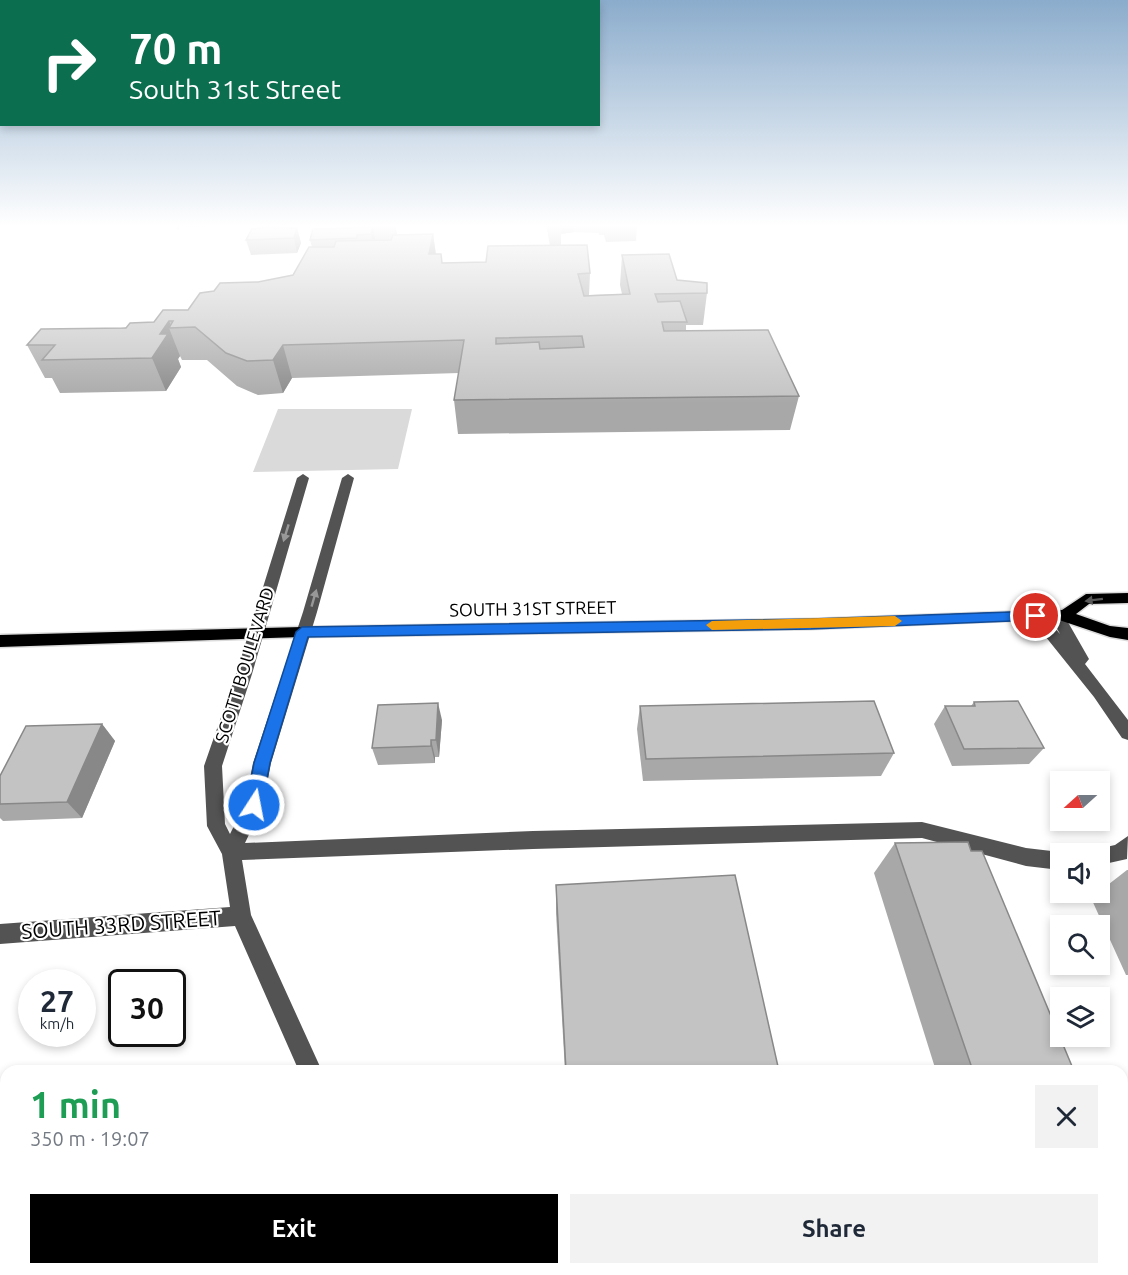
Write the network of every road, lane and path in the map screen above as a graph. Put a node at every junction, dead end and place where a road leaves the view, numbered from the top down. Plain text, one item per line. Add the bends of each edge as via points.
1 (303, 478) dead end
2 (348, 478) dead end
3 (1128, 598) edge
4 (1061, 614) junction
5 (1036, 616) junction
6 (302, 632) junction
7 (255, 633) junction
8 (1128, 634) edge
9 (0, 641) edge
10 (1100, 693) junction
11 (1128, 733) edge
12 (1128, 845) edge
13 (231, 852) junction
14 (1110, 854) edge
15 (1050, 860) edge
16 (241, 916) junction
17 (0, 934) edge
18 (307, 1065) edge

1 -> 7 street, SCOTT BOULEVARD
6 -> 2 street
3 -> 4 main road, SOUTH 31ST STREET via 1086,599
4 - 5 main road, SOUTH 31ST STREET
4 - 8 main road, SOUTH 31ST STREET via 1117,635
4 - 10 street
5 - 6 main road, SOUTH 31ST STREET via 811,624
5 - 10 street
6 - 7 main road, SOUTH 31ST STREET
6 - 13 street via 262,763 254,805
7 - 9 main road, SOUTH 31ST STREET
7 - 13 street, SCOTT BOULEVARD via 213,766 216,826
10 - 11 street
12 - 14 street via 1120,853
13 - 15 street via 922,830
13 - 16 street, SCOTT BOULEVARD
16 - 17 street, SOUTH 33RD STREET
16 - 18 street, SCOTT BOULEVARD

